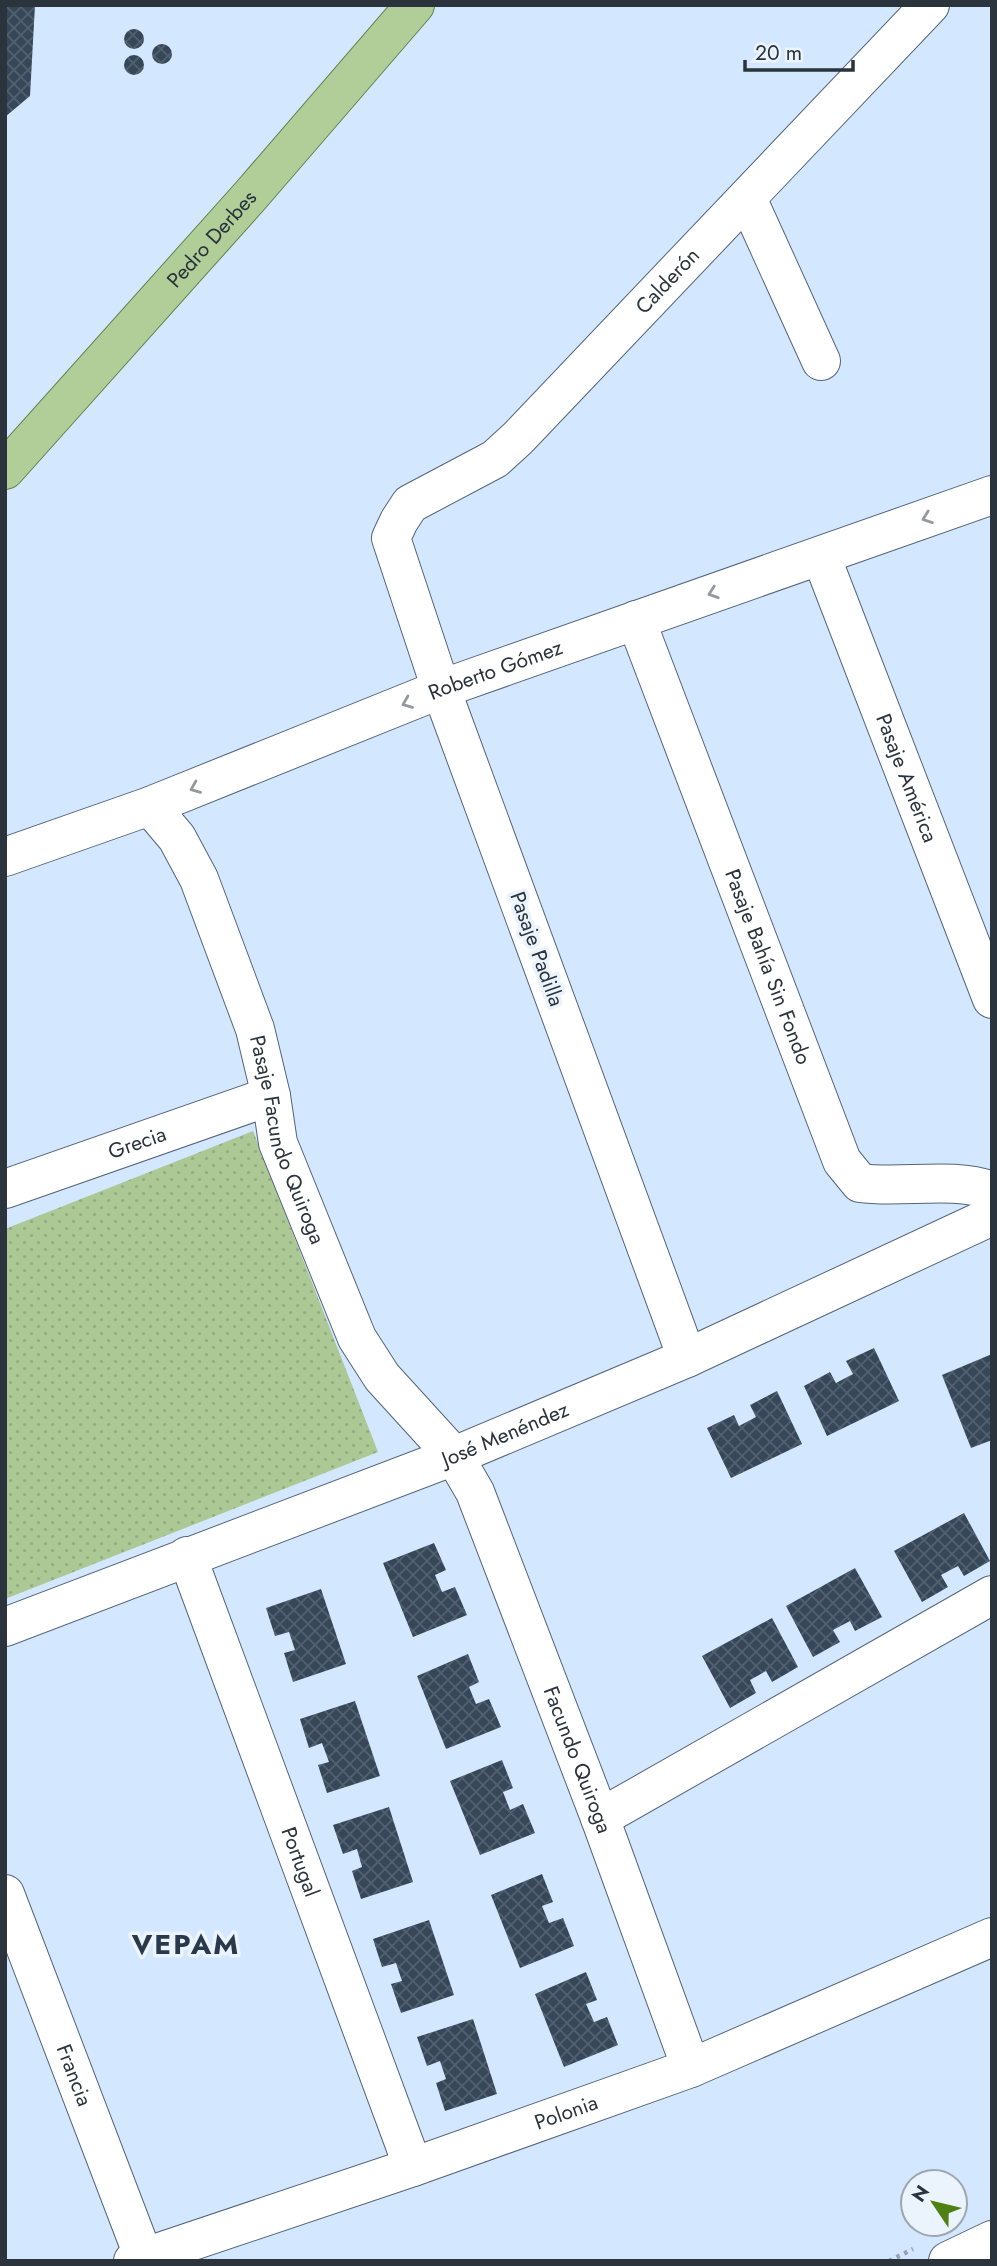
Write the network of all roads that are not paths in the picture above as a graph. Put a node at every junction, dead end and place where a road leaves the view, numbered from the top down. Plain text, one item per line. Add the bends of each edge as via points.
1 (415, 5) edge
2 (930, 5) edge
3 (747, 198) junction
4 (821, 361) dead end
5 (5, 470) edge
6 (990, 500) edge
7 (391, 538) joint
8 (821, 556) junction
9 (636, 620) junction
10 (441, 690) junction
11 (150, 806) junction
12 (5, 857) edge
13 (992, 999) edge
14 (271, 1096) junction
15 (5, 1189) edge
16 (992, 1191) edge
17 (992, 1216) edge
18 (687, 1358) junction
19 (454, 1456) junction
20 (187, 1556) junction
21 (992, 1595) edge
22 (5, 1627) edge
23 (600, 1818) junction
24 (5, 1894) edge
25 (992, 1937) edge
26 (691, 2068) junction
27 (414, 2167) junction
28 (992, 2240) edge
29 (138, 2259) edge
30 (948, 2261) edge

1 - 5 main road, Pedro Derbes
2 - 3 street, Calderón
3 - 4 street
3 - 7 street, Calderón via 518,438 495,459 410,504
6 -> 8 street, Roberto Gómez
7 - 10 street, Pasaje Padilla
8 -> 9 street, Roberto Gómez
8 - 13 street, Pasaje América
9 - 10 street, Roberto Gómez
9 - 16 street, Pasaje Bahía Sin Fondo via 842,1161 860,1183 975,1184
10 -> 11 street, Roberto Gómez
10 - 18 street, Pasaje Padilla
11 - 12 street, Roberto Gómez
11 - 14 street, Pasaje Facundo Quiroga via 177,838 199,879 255,1029
14 - 15 street, Grecia
14 - 19 street, Pasaje Facundo Quiroga via 278,1143 357,1338 382,1377
17 - 18 street, José Menéndez
18 - 19 street, José Menéndez
19 - 20 street, José Menéndez
19 - 23 street, Facundo Quiroga via 475,1492
20 - 22 street, José Menéndez
20 - 27 street, Portugal
21 - 23 street
23 - 26 street, Facundo Quiroga
24 - 29 street, Francia
25 - 26 street, Polonia
26 - 27 street, Polonia
27 - 29 street, Polonia
28 - 30 street

